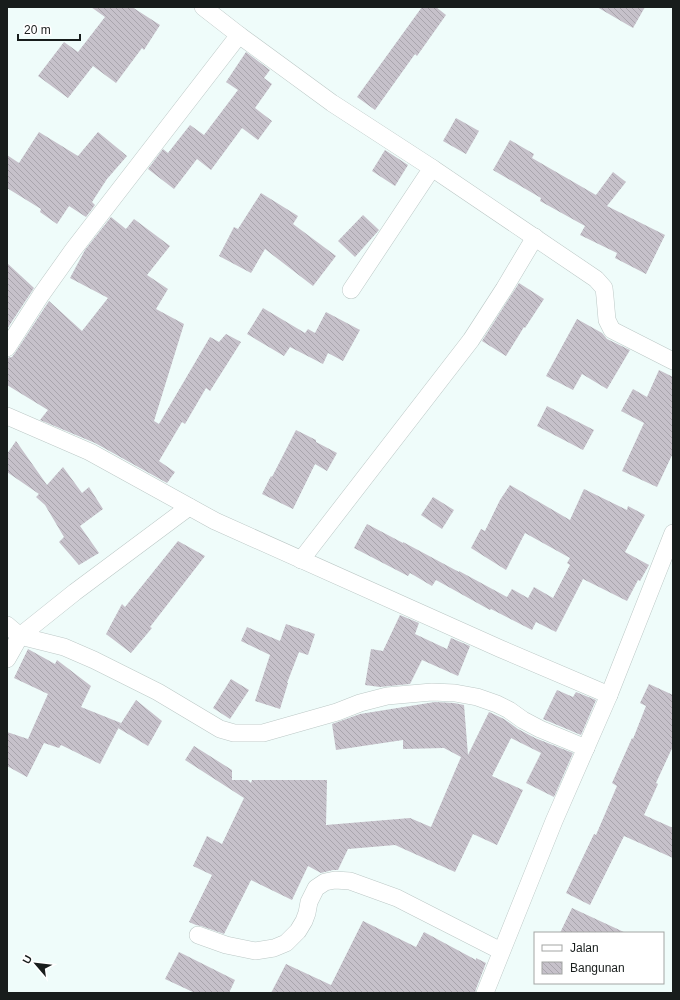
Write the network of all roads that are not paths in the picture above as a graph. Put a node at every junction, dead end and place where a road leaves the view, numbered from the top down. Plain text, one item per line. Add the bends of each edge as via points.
1 (203, 7) edge
2 (239, 35) junction
3 (432, 168) junction
4 (535, 237) junction
5 (351, 290) dead end
6 (7, 348) edge
7 (673, 361) edge
8 (7, 416) edge
9 (188, 507) junction
10 (673, 533) edge
11 (301, 560) junction
12 (7, 625) edge
13 (20, 636) junction
14 (7, 659) edge
15 (609, 695) junction
16 (586, 748) junction
17 (198, 935) dead end
18 (502, 951) junction
19 (485, 993) edge

1 - 2 street
2 - 3 street via 332,103
2 - 6 street via 73,250
3 - 4 street
3 - 5 street
4 - 7 street via 596,279 604,288 607,320 612,330
4 - 11 street via 471,340
8 - 9 street via 90,452
9 - 11 street
9 - 13 street
10 - 15 street
11 - 15 street
12 - 13 street
13 - 14 street
13 - 16 street via 64,647 94,660 158,692 220,729 234,733 262,733 387,696 455,692 497,704 540,729
15 - 16 street
16 - 18 street
17 - 18 street via 226,945 255,951 274,948 286,943 298,931 316,888 325,882 335,880 350,881 397,898
18 - 19 street

